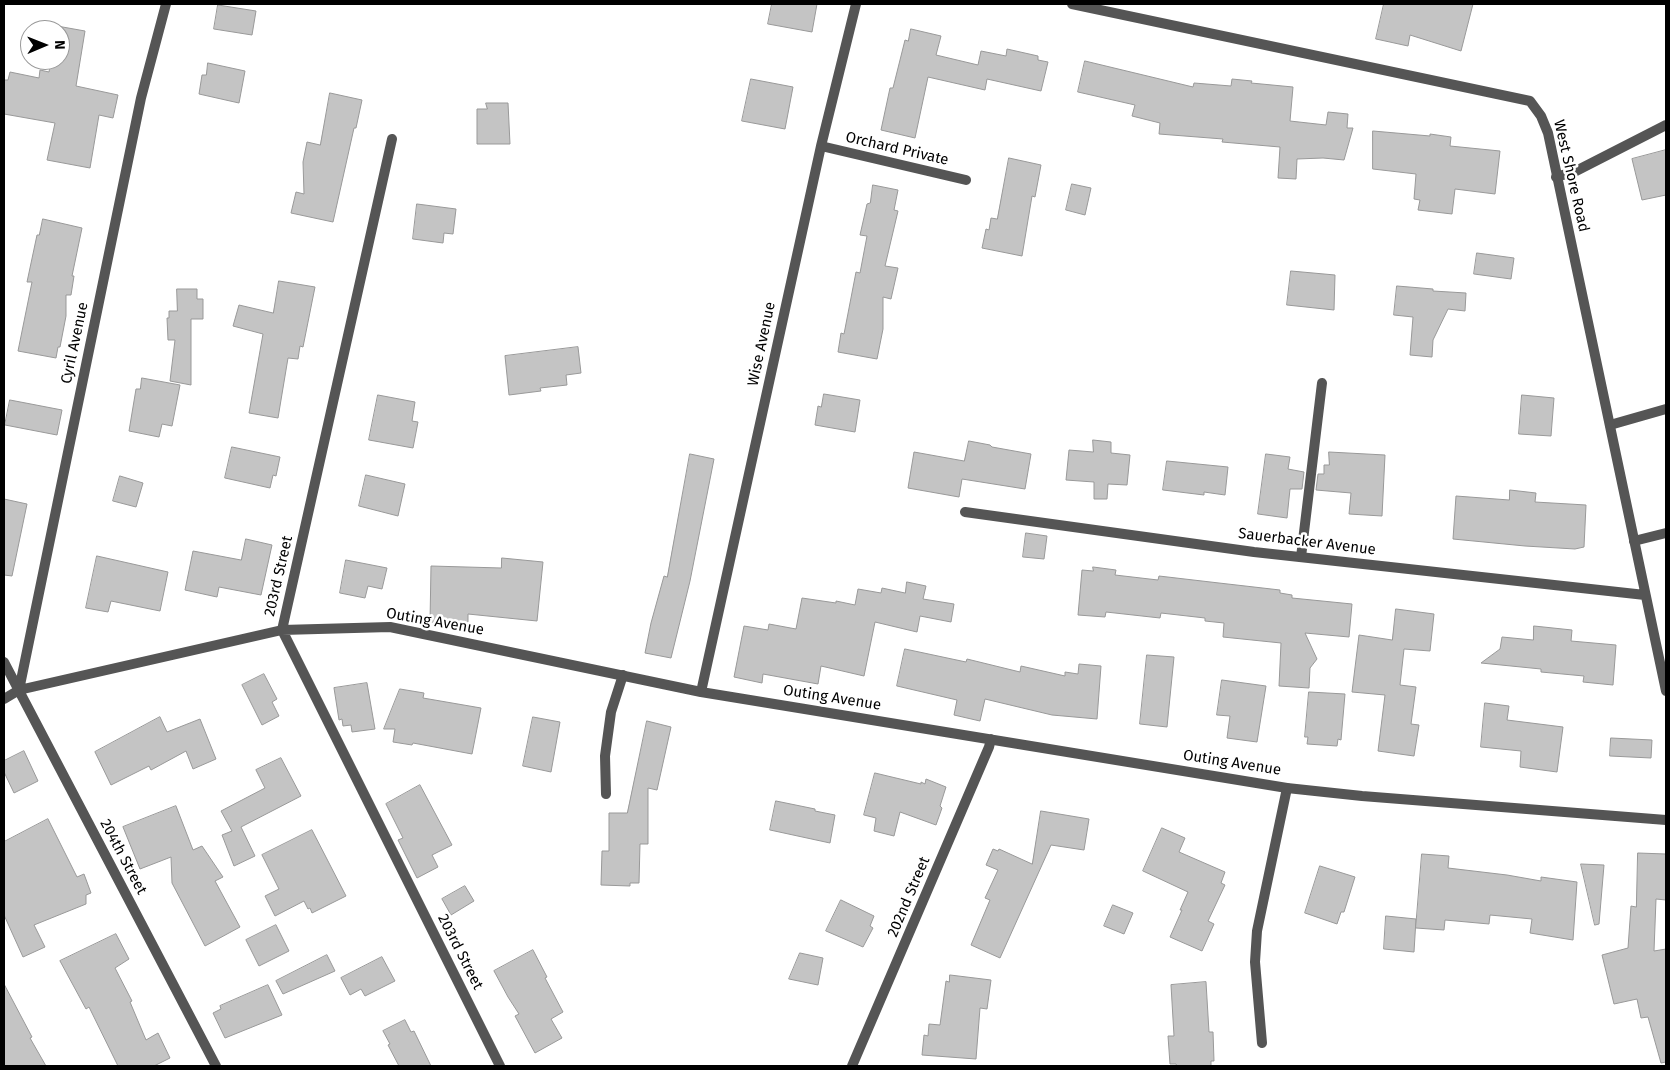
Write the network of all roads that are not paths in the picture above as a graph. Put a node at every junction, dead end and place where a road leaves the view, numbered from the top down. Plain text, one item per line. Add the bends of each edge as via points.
1 (166, 4) edge
2 (856, 4) edge
3 (1072, 4) edge
4 (1666, 125) edge
5 (392, 139) dead end
6 (821, 146) junction
7 (1556, 177) junction
8 (966, 180) dead end
9 (1322, 382) dead end
10 (1666, 409) edge
11 (1610, 425) junction
12 (965, 512) dead end
13 (1666, 533) edge
14 (1634, 541) junction
15 (1301, 557) junction
16 (1645, 595) junction
17 (282, 630) junction
18 (4, 662) edge
19 (623, 676) junction
20 (19, 690) junction
21 (1666, 690) edge
22 (700, 692) junction
23 (4, 699) edge
24 (991, 739) junction
25 (1288, 788) junction
26 (606, 794) dead end
27 (1666, 820) edge
28 (1262, 1043) dead end
29 (216, 1066) edge
30 (500, 1066) edge
31 (852, 1066) edge

1 - 20 street, Cyril Avenue via 141,98
2 - 6 street, Wise Avenue
3 - 7 street, West Shore Road via 1530,101 1548,133
4 - 7 street via 1576,171
5 - 17 street, 203rd Street
6 - 8 street, Orchard Private
6 - 22 street, Wise Avenue
7 - 11 street, West Shore Road
9 - 15 street
10 - 11 street
11 - 14 street, West Shore Road
12 - 15 street, Sauerbacker Avenue
13 - 14 street
14 - 16 street, West Shore Road
15 - 16 street, Sauerbacker Avenue
16 - 21 street, West Shore Road
17 - 19 street, Outing Avenue via 390,627
17 - 20 street, Outing Avenue
17 - 30 street, 203rd Street
18 - 20 street, 204th Street
19 - 22 street, Outing Avenue
19 - 26 street via 610,712 605,756
20 - 23 street, Outing Avenue
20 - 29 street, 204th Street
22 - 24 street, Outing Avenue
24 - 25 street, Outing Avenue
24 - 31 street, 202nd Street
25 - 27 street, Outing Avenue
25 - 28 street via 1257,930 1255,962

